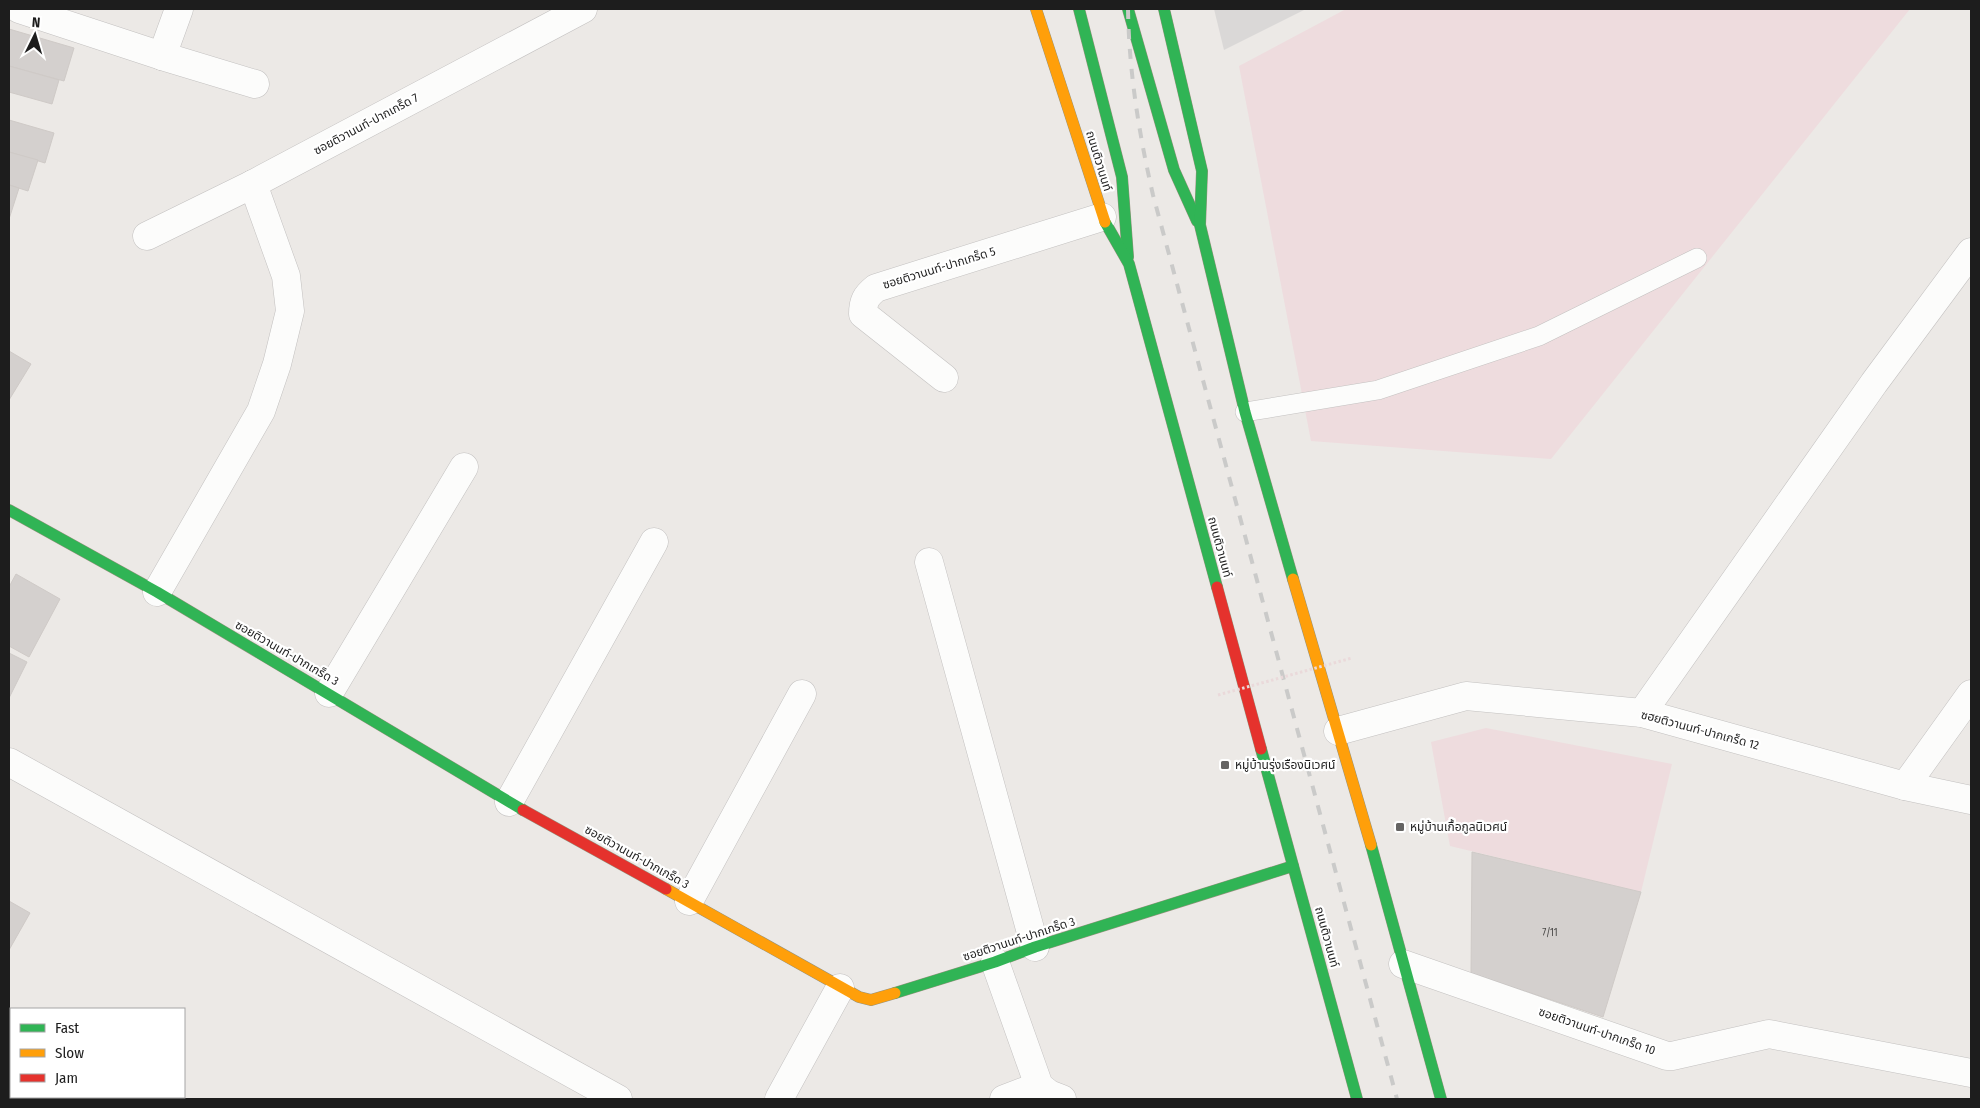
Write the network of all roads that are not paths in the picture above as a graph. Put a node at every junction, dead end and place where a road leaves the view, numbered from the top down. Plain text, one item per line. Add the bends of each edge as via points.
1 (19, 9) edge
2 (179, 9) edge
3 (583, 9) edge
4 (1036, 9) edge
5 (1079, 9) edge
6 (1128, 9) edge
7 (1164, 9) edge
8 (162, 56) junction
9 (255, 84) dead end
10 (253, 184) junction
11 (1102, 217) junction
12 (1200, 225) junction
13 (147, 236) dead end
14 (1971, 252) edge
15 (1697, 258) dead end
16 (1129, 264) junction
17 (944, 378) dead end
18 (1245, 412) junction
19 (464, 467) dead end
20 (9, 510) edge
21 (654, 542) dead end
22 (929, 562) dead end
23 (156, 592) junction
24 (329, 693) junction
25 (802, 694) dead end
26 (1971, 694) edge
27 (1642, 713) junction
28 (1338, 731) junction
29 (9, 762) edge
30 (1905, 786) junction
31 (1971, 800) edge
32 (508, 802) junction
33 (1293, 866) junction
34 (689, 901) junction
35 (1035, 947) junction
36 (996, 962) junction
37 (1404, 964) junction
38 (840, 988) junction
39 (1971, 1073) edge
40 (1051, 1093) edge
41 (618, 1099) edge
42 (779, 1099) edge
43 (1004, 1099) edge
44 (1357, 1099) edge
45 (1441, 1099) edge

1 - 8 street
2 - 8 street
3 - 10 street, ซอยติวานนท์-ปากเกร็ด 7
4 - 11 main road, ถนนติวานนท์
5 - 16 main road via 1122,178
6 - 12 main road via 1174,170
7 - 12 main road via 1202,170
8 - 9 street
10 - 13 street, ซอยติวานนท์-ปากเกร็ด 7
10 - 23 street via 286,276 290,311 261,411
11 - 16 main road, ถนนติวานนท์
11 - 17 street, ซอยติวานนท์-ปากเกร็ด 5 via 876,288 867,295 863,314
12 - 18 main road
14 - 27 street via 1874,383
15 - 18 lane via 1539,336 1378,390
16 - 33 main road, ถนนติวานนท์
18 - 28 main road
19 - 24 street
20 - 23 main road, ซอยติวานนท์-ปากเกร็ด 3
21 - 32 street
22 - 35 street
23 - 24 main road, ซอยติวานนท์-ปากเกร็ด 3
24 - 32 main road, ซอยติวานนท์-ปากเกร็ด 3
25 - 34 street
26 - 30 street
27 - 28 street, ซฮยติวานนท์-ปากเกร็ด 12 via 1466,696
27 - 30 street, ซฮยติวานนท์-ปากเกร็ด 12
28 - 37 main road
29 - 41 street
30 - 31 street, ซฮยติวานนท์-ปากเกร็ด 12
32 - 34 main road, ซอยติวานนท์-ปากเกร็ด 3
33 - 35 main road, ซอยติวานนท์-ปากเกร็ด 3
33 - 44 main road, ถนนติวานนท์
34 - 38 main road, ซอยติวานนท์-ปากเกร็ด 3
35 - 36 main road, ซอยติวานนท์-ปากเกร็ด 3
36 - 38 main road, ซอยติวานนท์-ปากเกร็ด 3 via 871,1000
36 - 40 street
37 - 39 street, ซอยติวานนท์-ปากเกร็ด 10 via 1667,1056 1769,1034
37 - 45 main road
38 - 42 street
40 - 43 street

